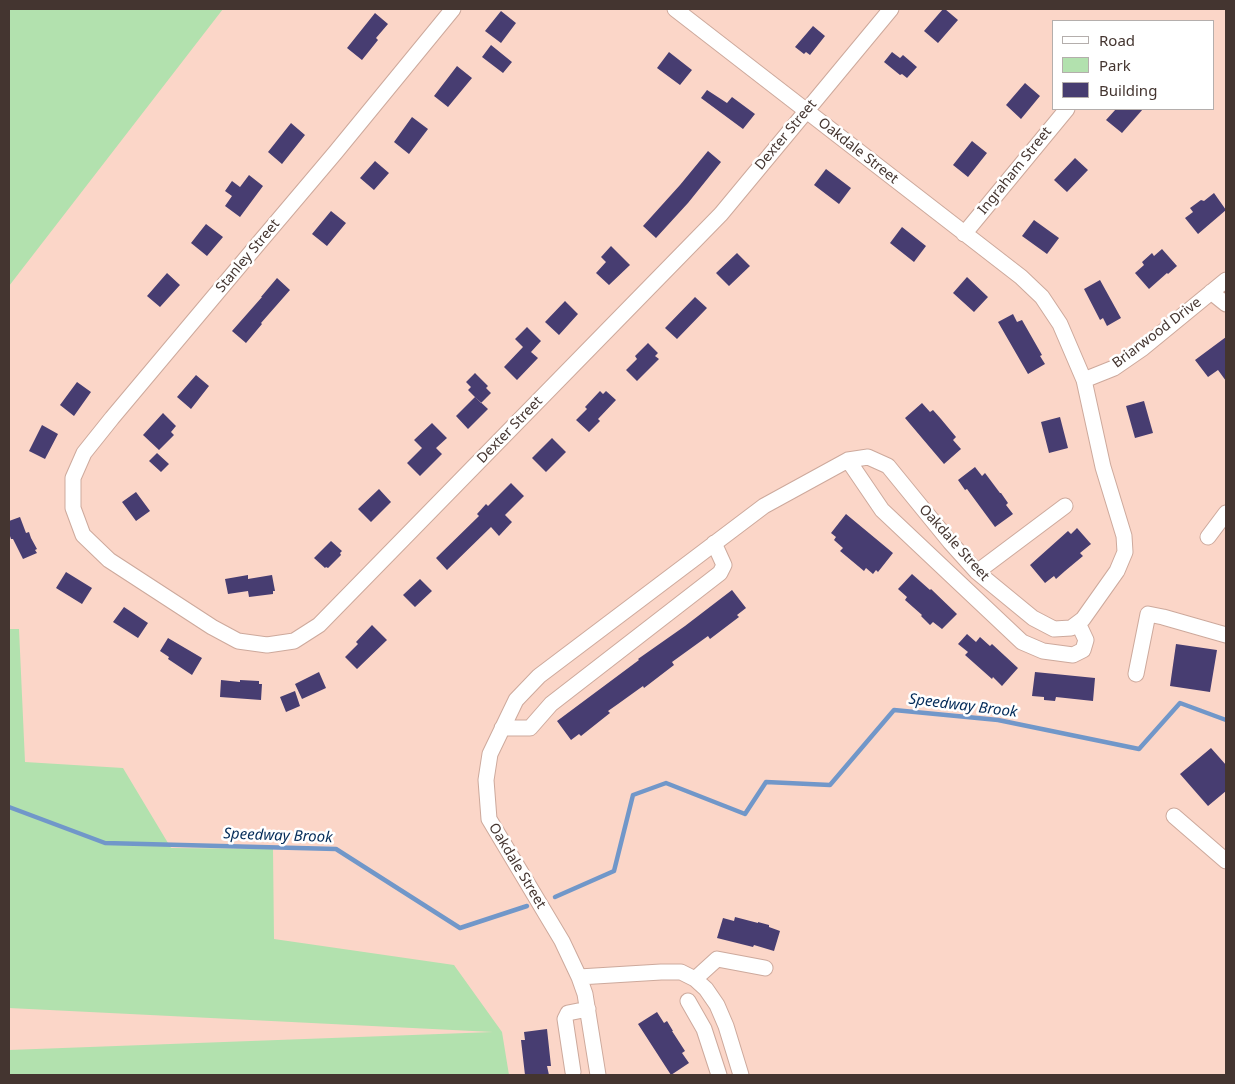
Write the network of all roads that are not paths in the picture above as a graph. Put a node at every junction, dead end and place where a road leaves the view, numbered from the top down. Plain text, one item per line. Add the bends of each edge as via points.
1 (453, 9) edge
2 (675, 9) edge
3 (891, 9) edge
4 (807, 110) junction
5 (1066, 110) edge
6 (964, 234) junction
7 (1226, 280) edge
8 (1211, 292) junction
9 (1226, 304) edge
10 (1084, 380) junction
11 (848, 460) junction
12 (1065, 506) dead end
13 (1226, 513) edge
14 (76, 514) joint
15 (1208, 536) dead end
16 (714, 543) junction
17 (977, 572) junction
18 (990, 584) junction
19 (976, 598) junction
20 (1078, 623) junction
21 (1226, 635) edge
22 (1136, 674) dead end
23 (502, 728) junction
24 (1174, 816) dead end
25 (1226, 861) edge
26 (765, 968) dead end
27 (579, 976) junction
28 (695, 979) junction
29 (688, 1001) dead end
30 (588, 1009) junction
31 (739, 1068) edge
32 (573, 1072) dead end
33 (718, 1072) edge
34 (598, 1075) edge

1 - 14 street, Stanley Street via 84,453 74,478 73,508
2 - 4 street, Oakdale Street
3 - 4 street, Dexter Street
4 - 6 street, Oakdale Street
4 - 14 street, Dexter Street via 721,214 319,625 294,641 267,645 238,640 212,627 109,560 83,535
5 - 6 street, Ingraham Street
6 - 10 street, Oakdale Street via 1042,297 1060,324
7 - 8 street, Briarwood Drive
8 - 9 street
8 - 10 street, Briarwood Drive via 1143,348 1114,368
10 - 20 street, Oakdale Street via 1103,466 1124,536 1125,552 1117,571
11 - 16 street, Oakdale Street via 764,506
11 - 17 street, Oakdale Street via 868,457 888,466
11 - 19 street via 882,510
12 - 17 street
13 - 15 street
16 - 23 street, Oakdale Street via 538,676 516,700
16 - 23 street via 724,565 720,573 551,704 530,728
17 - 18 street, Oakdale Street
18 - 19 street
18 - 20 street, Oakdale Street via 1034,618 1054,629 1071,628
19 - 20 street via 1022,642 1043,651 1074,655 1083,650 1086,640
21 - 22 street via 1163,617 1150,607
23 - 27 street, Oakdale Street via 490,754 486,780 489,819 562,941
24 - 25 street
26 - 28 street via 716,959
27 - 28 street via 681,972
27 - 30 street, Oakdale Street
28 - 31 street via 717,1004
29 - 33 street via 704,1029
30 - 32 street via 568,1013 565,1019
30 - 34 street, Oakdale Street
31 - 33 street

